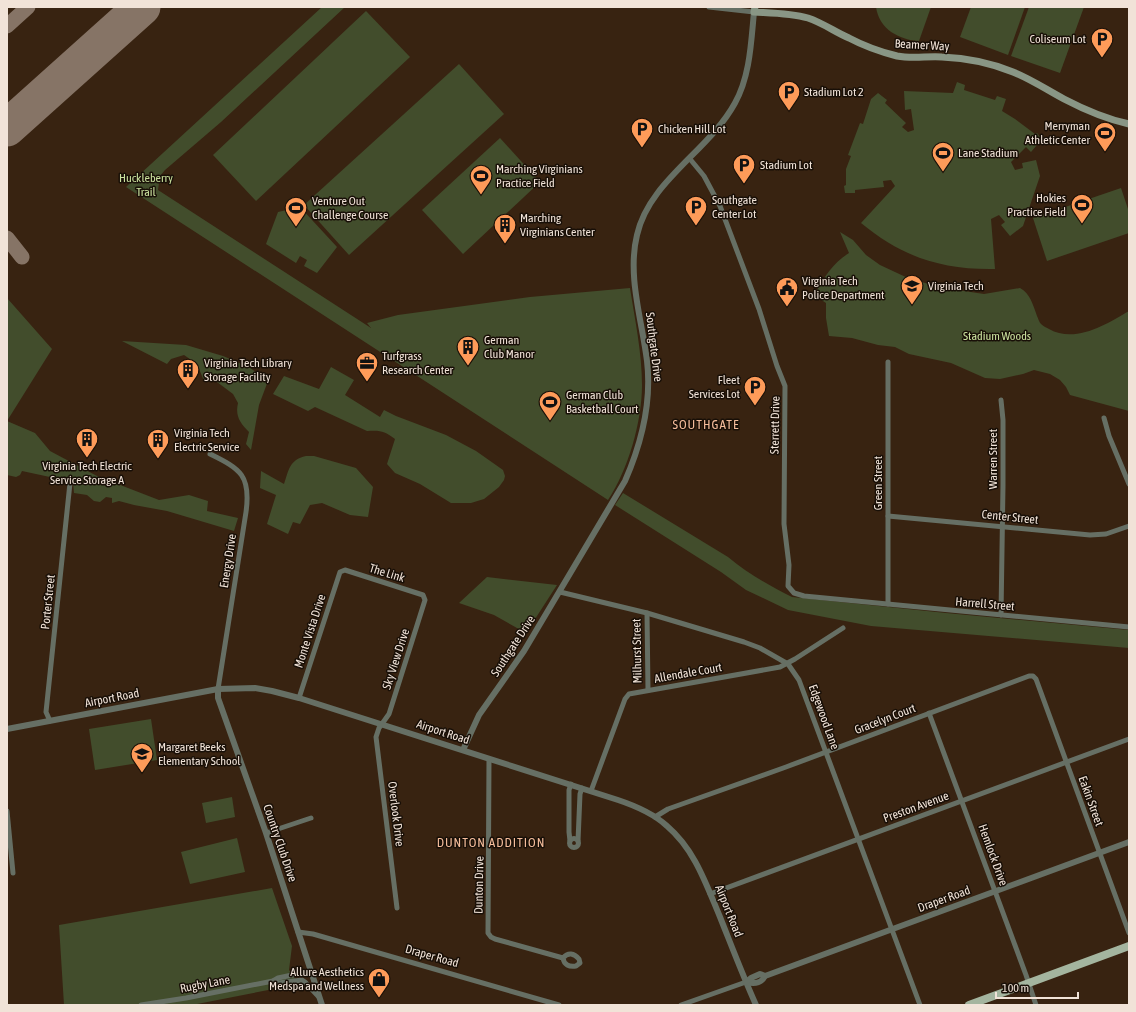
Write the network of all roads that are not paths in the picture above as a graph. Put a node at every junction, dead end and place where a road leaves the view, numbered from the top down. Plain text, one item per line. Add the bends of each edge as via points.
1 (709, 7) edge
2 (754, 10) edge
3 (1129, 124) edge
4 (690, 159) junction
5 (888, 362) dead end
6 (1001, 400) dead end
7 (1104, 418) dead end
8 (210, 454) dead end
9 (70, 483) dead end
10 (1129, 484) edge
11 (888, 516) junction
12 (1003, 526) junction
13 (1129, 526) edge
14 (341, 571) joint
15 (560, 592) junction
16 (425, 597) joint
17 (840, 599) joint
18 (888, 604) junction
19 (647, 612) junction
20 (1001, 615) junction
21 (1129, 627) edge
22 (843, 628) dead end
23 (788, 664) junction
24 (1033, 676) joint
25 (218, 689) junction
26 (648, 690) junction
27 (299, 698) junction
28 (929, 714) junction
29 (50, 721) junction
30 (382, 724) junction
31 (7, 729) edge
32 (1129, 739) edge
33 (463, 750) junction
34 (826, 752) junction
35 (489, 759) junction
36 (1066, 762) junction
37 (571, 784) junction
38 (582, 788) junction
39 (591, 791) junction
40 (962, 800) junction
41 (7, 811) edge
42 (655, 817) junction
43 (311, 818) dead end
44 (266, 833) junction
45 (858, 839) junction
46 (1129, 842) edge
47 (1099, 854) junction
48 (13, 873) dead end
49 (996, 892) junction
50 (710, 894) junction
51 (397, 908) dead end
52 (891, 930) junction
53 (298, 932) junction
54 (1129, 933) edge
55 (1129, 946) edge
56 (563, 958) dead end
57 (311, 971) junction
58 (273, 981) junction
59 (746, 982) junction
60 (1029, 983) junction
61 (320, 998) junction
62 (141, 1005) edge
63 (322, 1005) edge
64 (559, 1005) edge
65 (681, 1005) edge
66 (756, 1005) edge
67 (920, 1005) edge
68 (969, 1005) edge
69 (1036, 1005) edge

1 - 2 street, Beamer Way
2 - 3 main road, Beamer Way via 808,18 850,39 897,56 964,59 1014,72 1094,114
2 - 4 street, Southgate Drive via 747,71 736,102 719,128
4 - 15 street, Southgate Drive via 658,192 642,220 634,248 635,286 648,377 648,404 640,440 625,480
4 - 17 street, Sterrett Drive via 701,170 720,206 785,386 784,524 789,565 788,586 804,596
5 - 11 street, Green Street
6 - 12 street, Warren Street
7 - 10 street
8 - 25 street, Energy Drive via 239,472 248,493
9 - 29 street, Porter Street via 46,712
11 - 12 street, Center Street
11 - 18 street, Green Street
12 - 13 street, Center Street via 1096,535
12 - 20 street, Warren Street
14 - 16 street, The Link via 345,570
14 - 27 street, Monte Vista Drive
15 - 19 street, Edgewood Lane
15 - 33 street, Southgate Drive via 524,651 479,715
16 - 30 street, Sky View Drive via 389,714
17 - 18 street, Harrell Street
18 - 20 street, Harrell Street
19 - 23 street, Edgewood Lane via 744,642
19 - 26 street, Milhurst Street
20 - 21 street, Harrell Street
22 - 23 street, Allendale Court
23 - 26 street, Allendale Court
23 - 34 street, Edgewood Lane via 799,680
24 - 28 street, Gracelyn Court
24 - 36 street, Eakin Street
25 - 27 street, Airport Road via 255,688
25 - 29 street, Airport Road
25 - 44 street, Country Club Drive via 218,698
26 - 39 street, Allendale Court via 633,692 625,699
27 - 30 street, Airport Road
28 - 34 street, Gracelyn Court
28 - 40 street, Hemlock Drive
29 - 31 street, Airport Road
30 - 33 street, Airport Road
30 - 51 street, Overlook Drive via 376,737
32 - 36 street, Preston Avenue
33 - 35 street, Airport Road
34 - 42 street, Gracelyn Court via 668,809
34 - 45 street, Edgewood Lane
35 - 37 street, Airport Road
35 - 56 street, Dunton Drive via 488,933 495,939
36 - 40 street, Preston Avenue
36 - 47 street, Eakin Street
37 - 38 street, Airport Road
37 - 38 street via 568,832 570,844 574,847 578,841
38 - 39 street, Airport Road
39 - 42 street, Airport Road via 635,806
40 - 45 street, Preston Avenue
40 - 49 street, Hemlock Drive
41 - 48 street
42 - 50 street, Airport Road via 672,830 688,850
43 - 44 street
44 - 53 street, Country Club Drive
45 - 50 street, Preston Avenue
45 - 52 street, Edgewood Lane
46 - 47 street, Draper Road
47 - 49 street, Draper Road
47 - 54 street, Eakin Street
49 - 52 street, Draper Road
49 - 60 street, Hemlock Drive
50 - 59 street, Airport Road
52 - 59 street, Draper Road via 765,976 763,980 754,984
52 - 67 street, Edgewood Lane
53 - 57 street, Country Club Drive
53 - 64 street, Draper Road via 313,934
55 - 60 main road
57 - 58 street, Rugby Lane
57 - 61 street, Country Club Drive
58 - 61 street, Rugby Lane via 303,981
58 - 62 street, Rugby Lane
59 - 65 street, Draper Road
59 - 66 street, Airport Road
60 - 68 main road
60 - 69 street, Hemlock Drive
61 - 63 street, Country Club Drive

